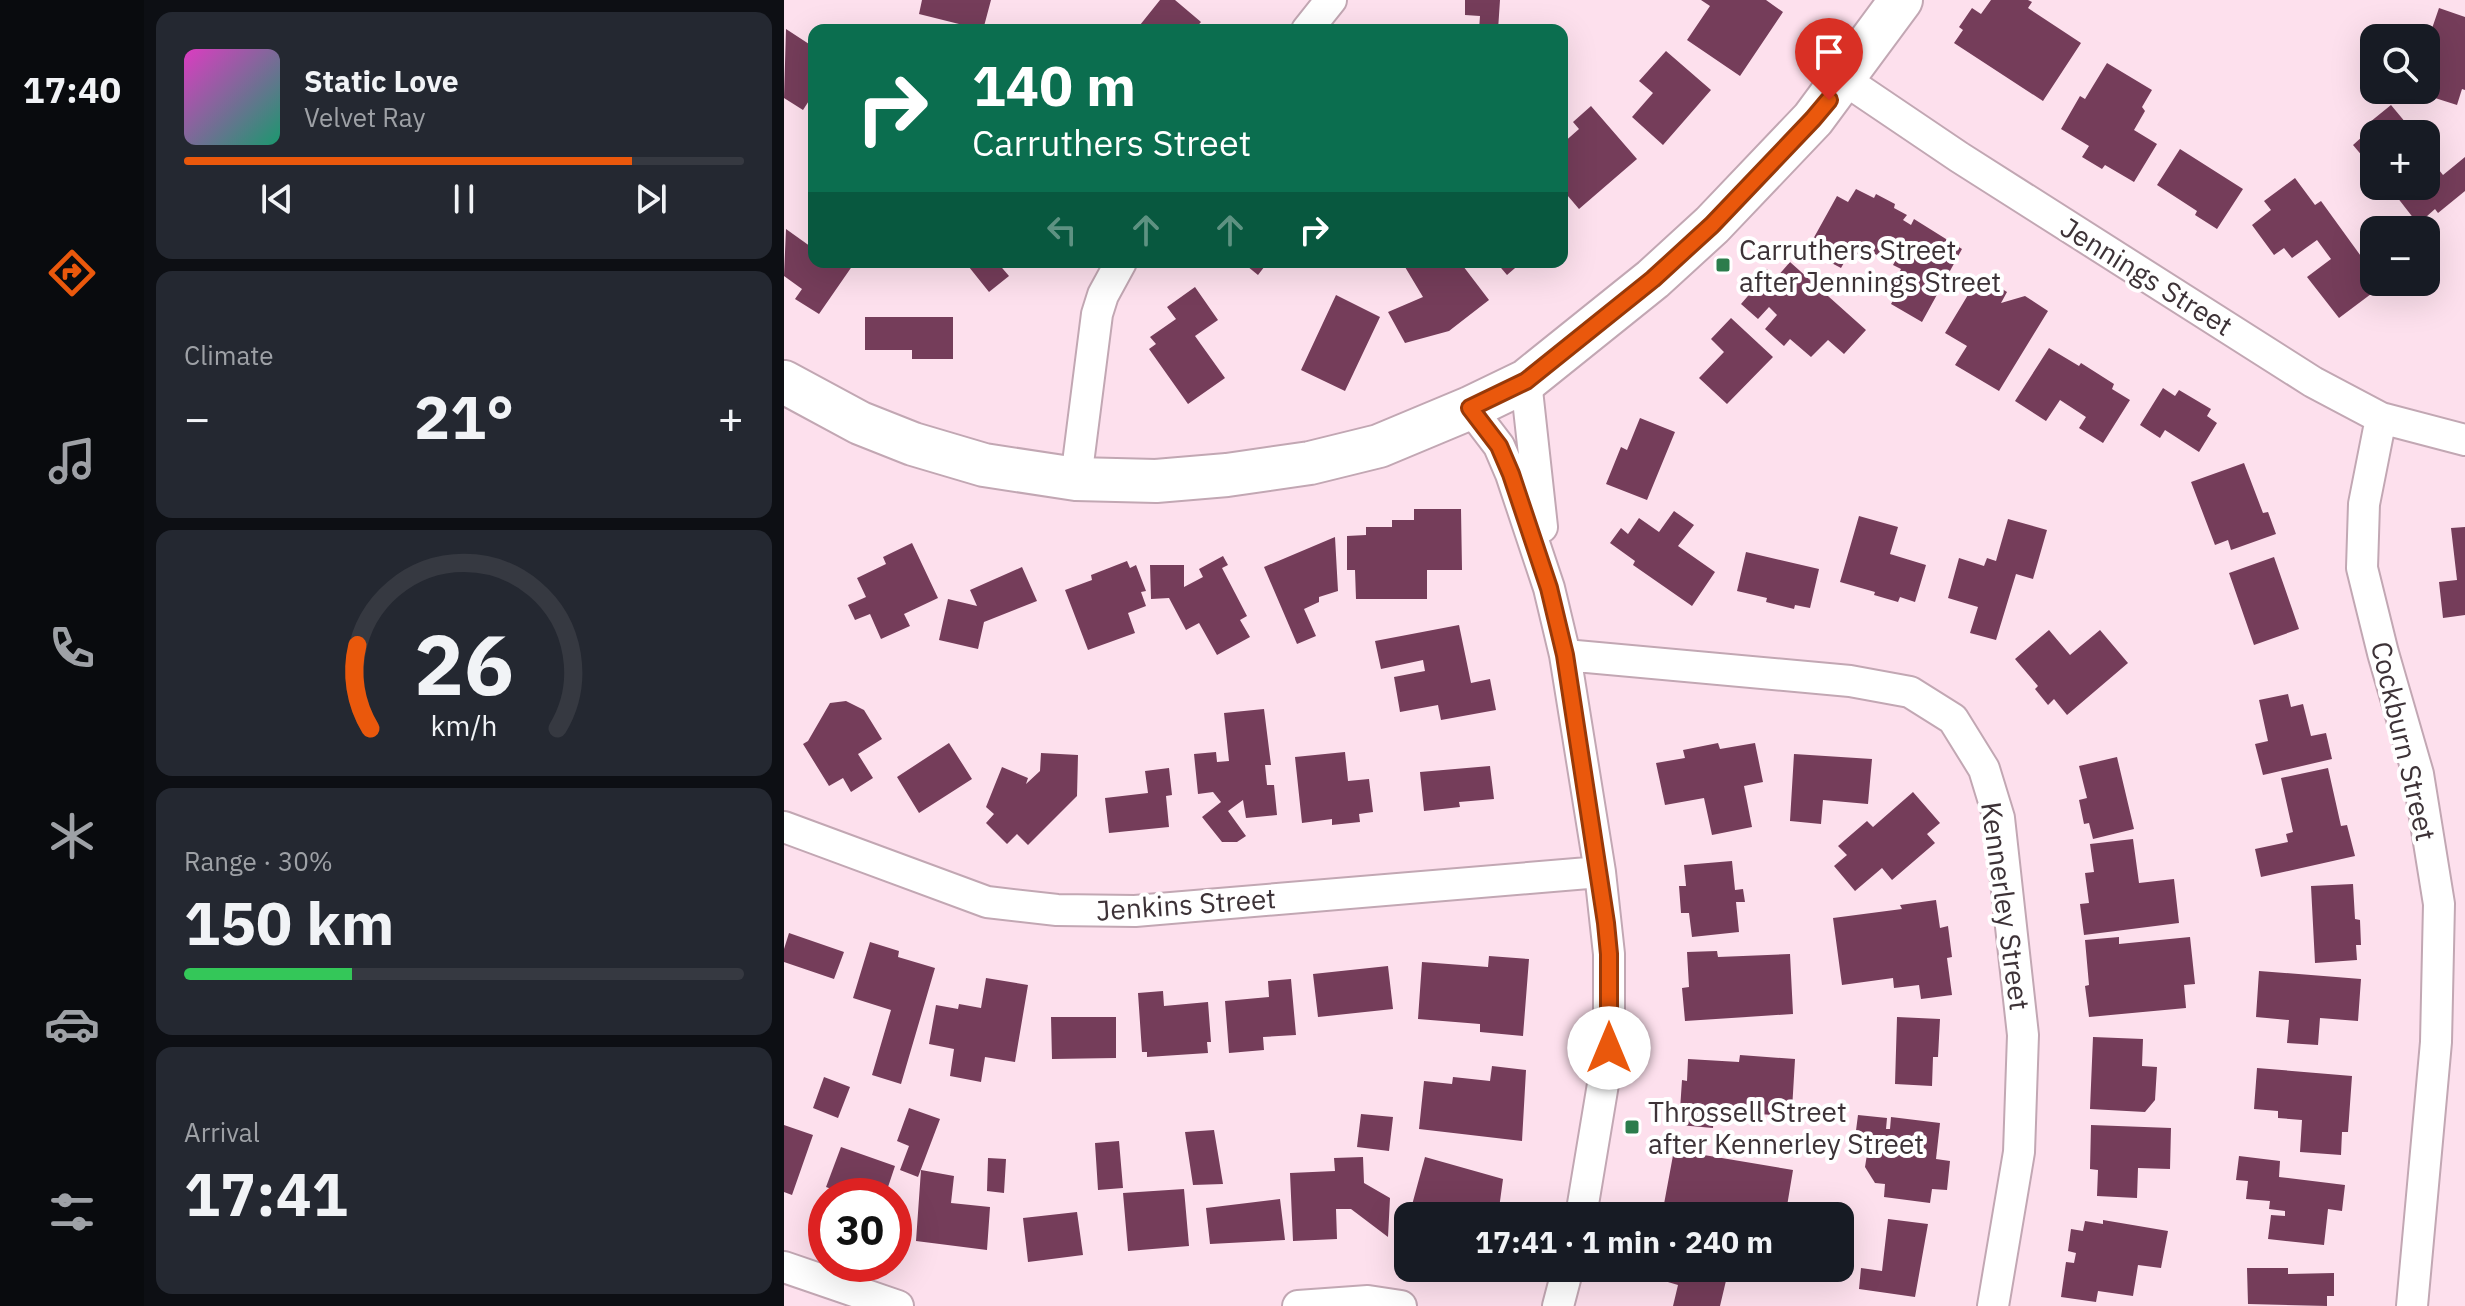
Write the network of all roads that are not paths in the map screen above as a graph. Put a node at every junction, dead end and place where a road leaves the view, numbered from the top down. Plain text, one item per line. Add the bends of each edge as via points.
1 (1331, 0) edge
2 (1901, 0) edge
3 (1312, 24) edge
4 (1845, 80) junction
5 (1118, 268) edge
6 (1526, 381) junction
7 (784, 382) edge
8 (1470, 408) junction
9 (2381, 418) junction
10 (2465, 440) edge
11 (1076, 479) junction
12 (1549, 588) junction
13 (1565, 655) junction
14 (784, 827) edge
15 (1600, 872) junction
16 (1583, 1202) edge
17 (784, 1267) edge
18 (1564, 1282) edge
19 (898, 1306) edge
20 (1298, 1306) edge
21 (1401, 1306) edge
22 (1558, 1306) edge
23 (1993, 1306) edge
24 (2412, 1306) edge

1 - 3 street
2 - 4 main road
4 - 6 main road via 1712,225
4 - 9 street, Jennings Street via 2313,382
5 - 11 street via 1097,314
6 - 8 main road
6 - 12 street
7 - 11 main road via 860,423 913,444 984,465
8 - 11 main road via 1379,446 1310,463 1156,481
8 - 12 street via 1499,446
9 - 10 street, Jennings Street
9 - 24 street, Cockburn Street via 2364,504 2362,568 2418,774 2439,904 2436,1042
12 - 13 street
13 - 15 street
13 - 23 street, Kennerley Street via 1850,681 1910,692 1953,719 1984,769 1999,818 2023,1035 2019,1152
14 - 15 street, Jenkins Street via 987,902 1057,910 1135,911
15 - 16 street via 1609,954 1609,1048
17 - 19 street
18 - 22 street
20 - 21 street via 1368,1301

